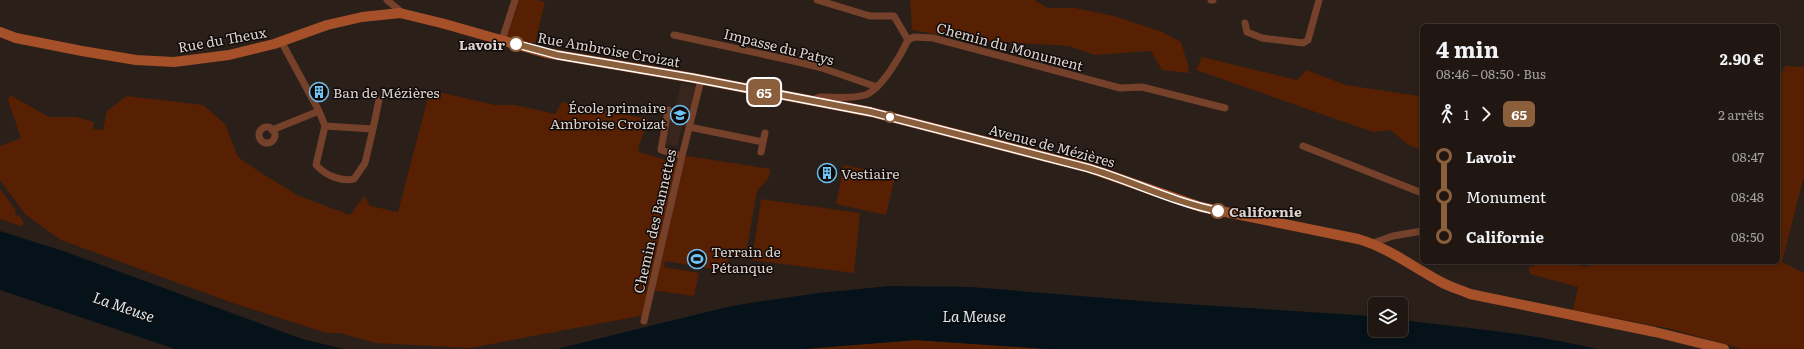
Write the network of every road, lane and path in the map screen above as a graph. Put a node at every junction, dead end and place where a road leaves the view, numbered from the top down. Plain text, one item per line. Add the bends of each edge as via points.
1 (387, 0) edge
2 (515, 0) edge
3 (817, 0) edge
4 (1319, 0) edge
5 (400, 13) junction
6 (1245, 23) dead end
7 (0, 32) edge
8 (674, 35) dead end
9 (502, 40) junction
10 (908, 40) junction
11 (281, 41) junction
12 (701, 80) junction
13 (877, 87) junction
14 (380, 100) dead end
15 (816, 101) junction
16 (1225, 108) dead end
17 (668, 110) dead end
18 (319, 111) junction
19 (325, 126) junction
20 (689, 127) junction
21 (373, 129) junction
22 (272, 130) dead end
23 (765, 133) dead end
24 (763, 142) junction
25 (1303, 146) dead end
26 (761, 152) dead end
27 (682, 156) junction
28 (1420, 192) edge
29 (1420, 231) edge
30 (1373, 243) junction
31 (644, 321) dead end
32 (1724, 349) edge

1 - 5 street
2 - 9 street
3 - 10 street via 870,16 894,16
4 - 6 street via 1308,40 1303,43 1255,36 1247,32
5 - 9 main road, Rue Ambroise Croizat
5 - 11 main road, Rue du Theux via 362,17 327,25
7 - 11 main road, Rue du Theux via 16,38 82,51 136,60 174,62 229,55
8 - 13 street, Impasse du Patys via 822,68
9 - 12 main road, Rue Ambroise Croizat via 546,53
10 - 13 street
10 - 16 street, Chemin du Monument via 914,37 933,38 1120,88 1142,87
11 - 18 street
12 - 15 main road, Rue Ambroise Croizat
12 - 20 street, Chemin des Bannettes
13 - 15 street via 866,95 821,97
14 - 21 street
15 - 30 main road, Avenue de Mézières via 871,112 1088,168 1201,207
17 - 27 street via 661,150
18 - 19 street
18 - 22 street
19 - 21 street
19 - 21 street via 316,165 322,171 345,181 354,179 365,163
20 - 24 street
20 - 27 street, Chemin des Bannettes
23 - 24 street
24 - 26 street
25 - 28 street
27 - 31 street, Chemin des Bannettes
29 - 30 street
30 - 32 main road, Avenue de Mézières via 1442,283 1470,294 1656,332

